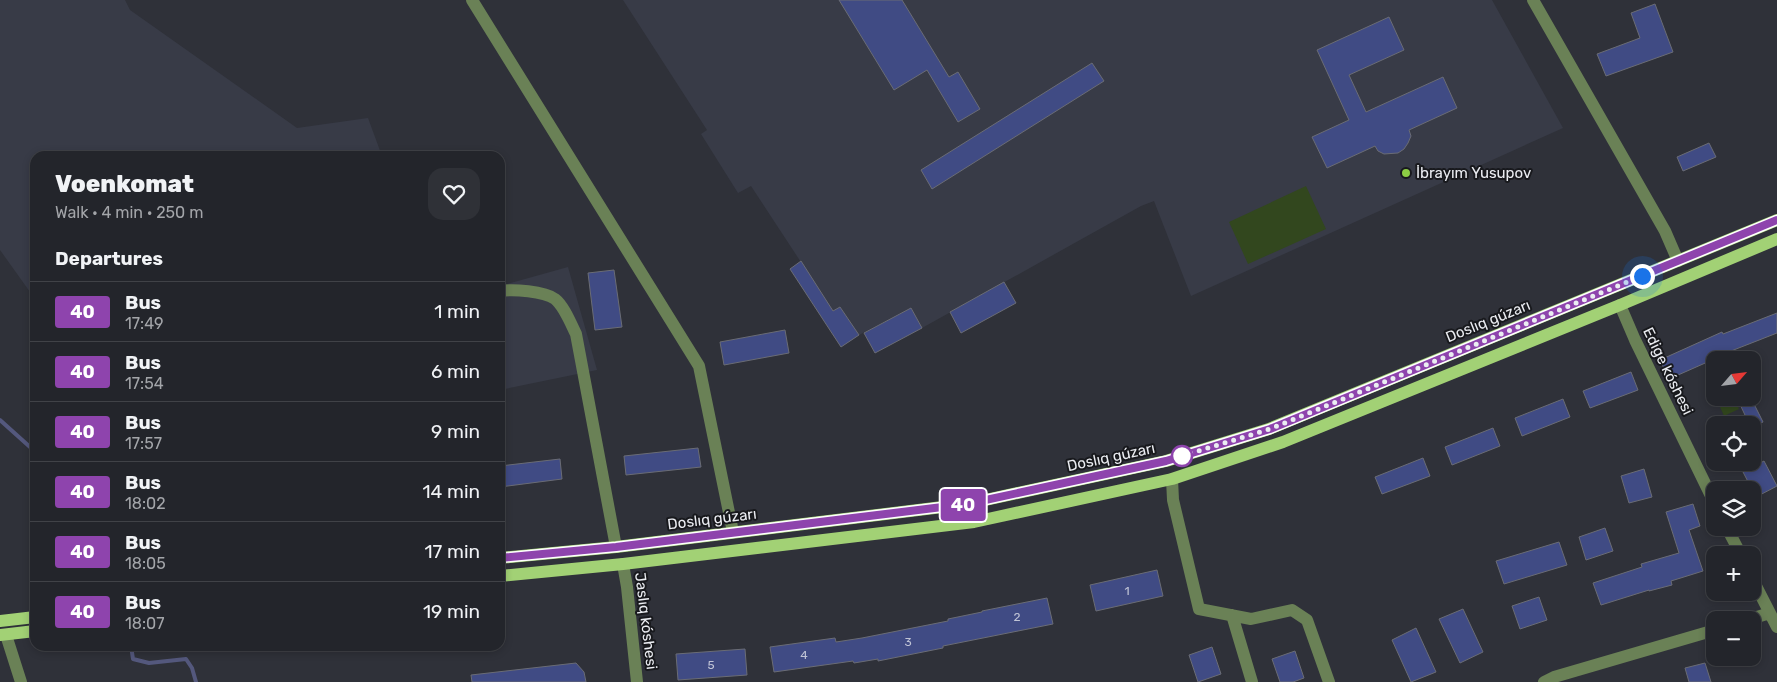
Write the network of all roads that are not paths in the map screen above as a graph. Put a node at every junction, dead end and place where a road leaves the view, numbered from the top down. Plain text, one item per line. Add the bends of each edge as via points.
1 (472, 0) edge
2 (1533, 0) edge
3 (1777, 220) edge
4 (1777, 239) edge
5 (1678, 261) junction
6 (505, 290) edge
7 (1620, 306) junction
8 (1172, 478) junction
9 (1706, 486) edge
10 (733, 532) junction
11 (616, 547) junction
12 (505, 558) edge
13 (623, 564) junction
14 (505, 576) edge
15 (1761, 596) edge
16 (1770, 613) junction
17 (1232, 615) junction
18 (1761, 616) edge
19 (30, 617) edge
20 (1, 620) edge
21 (1777, 627) edge
22 (30, 632) edge
23 (1706, 633) edge
24 (3, 635) edge
25 (1551, 680) edge
26 (21, 682) edge
27 (637, 682) edge
28 (1252, 682) edge
29 (1329, 682) edge

1 - 10 street via 699,366
2 - 5 street via 1665,231
3 - 5 main road, Doslıq gúzarı
4 - 7 main road
5 - 10 main road, Doslıq gúzarı via 1270,429 1166,461 967,504
6 - 11 street via 532,291 555,299 576,334
7 - 8 main road via 1283,442
7 - 9 street, Edige kóshesi
8 - 13 main road via 974,522
8 - 17 street via 1173,500 1199,609
10 - 11 main road, Doslıq gúzarı
11 - 12 main road, Doslıq gúzarı
13 - 14 main road
13 - 27 street, Jaslıq kóshesi
15 - 16 street
16 - 18 street
16 - 21 street
17 - 28 street
17 - 29 street via 1251,619 1292,610 1307,620
19 - 20 main road
20 - 24 main road
22 - 24 main road
23 - 25 street
24 - 26 street

